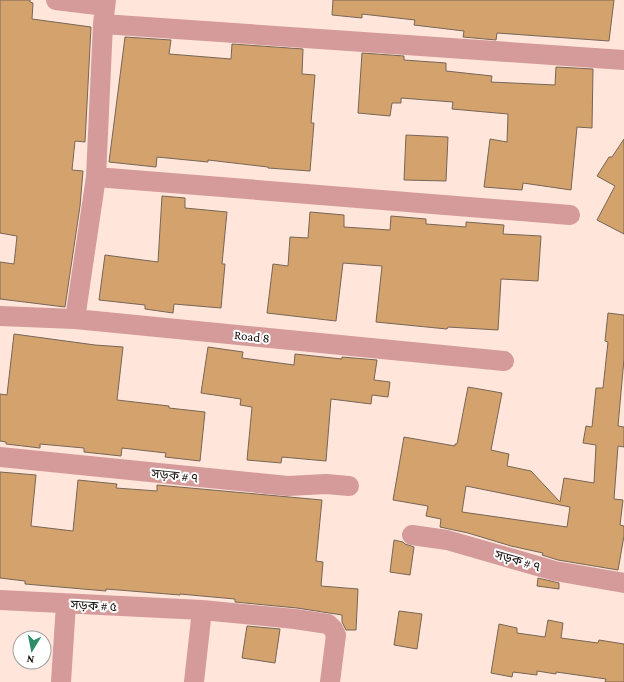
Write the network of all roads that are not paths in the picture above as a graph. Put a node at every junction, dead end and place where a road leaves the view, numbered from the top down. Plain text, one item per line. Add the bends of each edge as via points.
1 (56, 0) edge
2 (105, 10) edge
3 (624, 60) edge
4 (96, 177) junction
5 (570, 215) dead end
6 (0, 316) edge
7 (75, 319) junction
8 (504, 361) dead end
9 (0, 457) edge
10 (349, 486) dead end
11 (412, 535) dead end
12 (624, 583) edge
13 (0, 600) edge
14 (66, 604) junction
15 (195, 610) junction
16 (61, 682) edge
17 (194, 682) edge
18 (330, 682) edge

1 - 2 street
2 - 3 street
2 - 4 street
4 - 5 street
4 - 7 street
6 - 7 street, Road 8
7 - 8 street, Road 8
9 - 10 street, সড়ক # ৭ via 288,486
11 - 12 street, সড়ক # ৭ via 447,540 555,571
13 - 14 street, সড়ক # ৫
14 - 15 street, সড়ক # ৫
14 - 16 street
15 - 17 street
15 - 18 street, সড়ক # ৫ via 328,624 336,635

